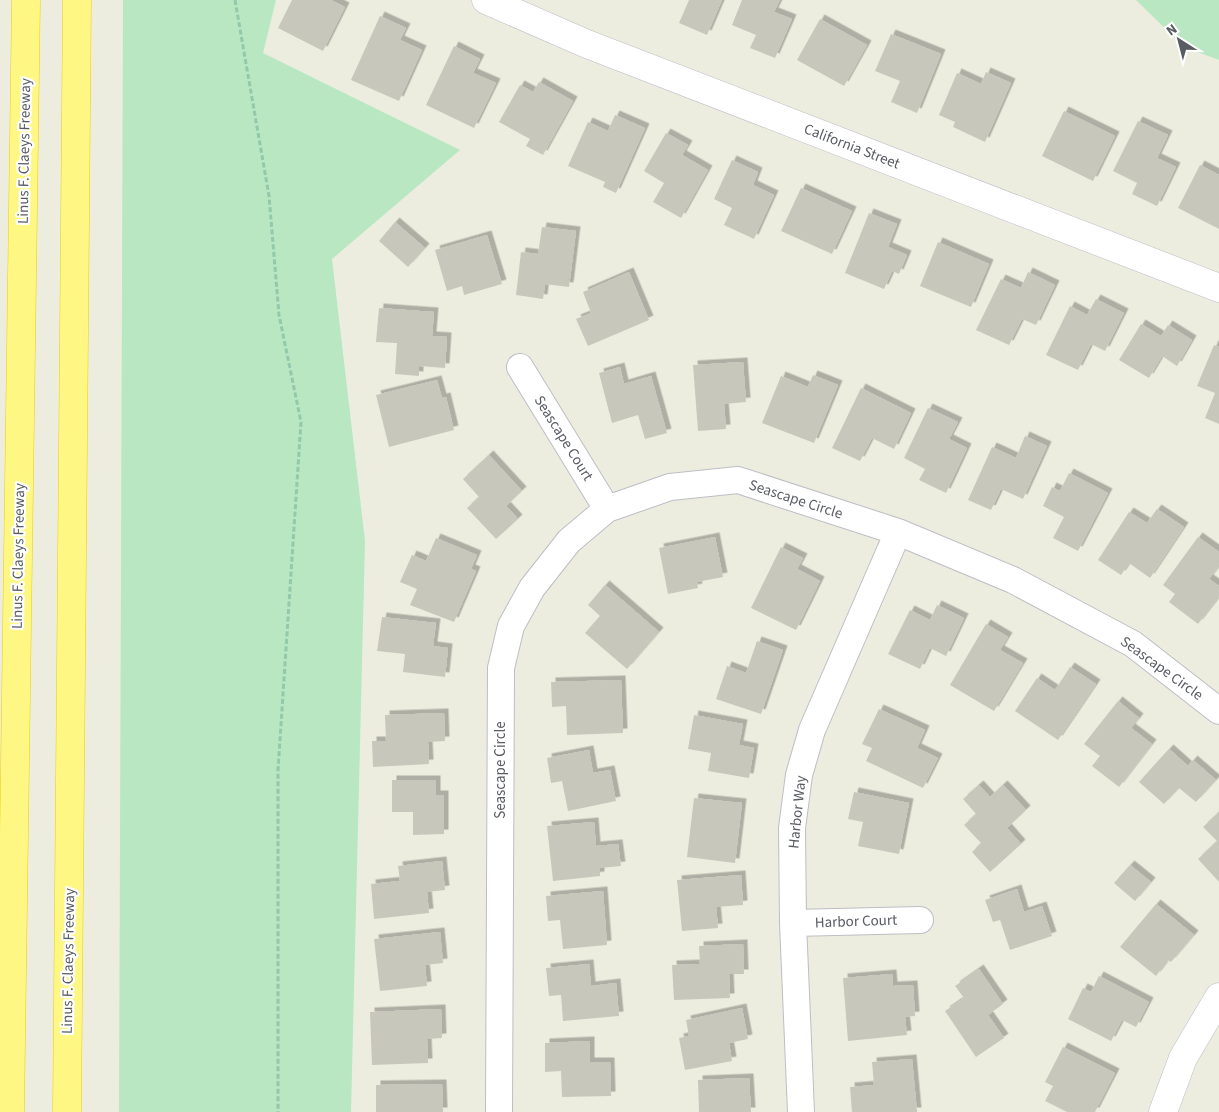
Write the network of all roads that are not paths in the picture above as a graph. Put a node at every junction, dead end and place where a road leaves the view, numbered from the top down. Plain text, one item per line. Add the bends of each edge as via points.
1 (26, 0) edge
2 (77, 0) edge
3 (486, 0) edge
4 (1219, 288) edge
5 (520, 367) dead end
6 (607, 509) junction
7 (898, 532) junction
8 (1219, 711) edge
9 (920, 920) dead end
10 (793, 923) junction
11 (1219, 997) edge
12 (10, 1112) edge
13 (67, 1112) edge
14 (499, 1112) edge
15 (800, 1112) edge
16 (1163, 1112) edge

1 - 12 highway, Linus F. Claeys Freeway
2 - 13 highway, Linus F. Claeys Freeway
3 - 4 street, California Street via 587,44
5 - 6 street, Seascape Court
6 - 7 street, Seascape Circle via 670,487 738,480
6 - 14 street, Seascape Circle via 568,541 532,588 511,626 501,668
7 - 8 street, Seascape Circle via 1012,580 1133,644
7 - 10 street, Harbor Way via 812,730 799,775 792,828
9 - 10 street, Harbor Court
10 - 15 street, Harbor Way
11 - 16 street via 1183,1058

